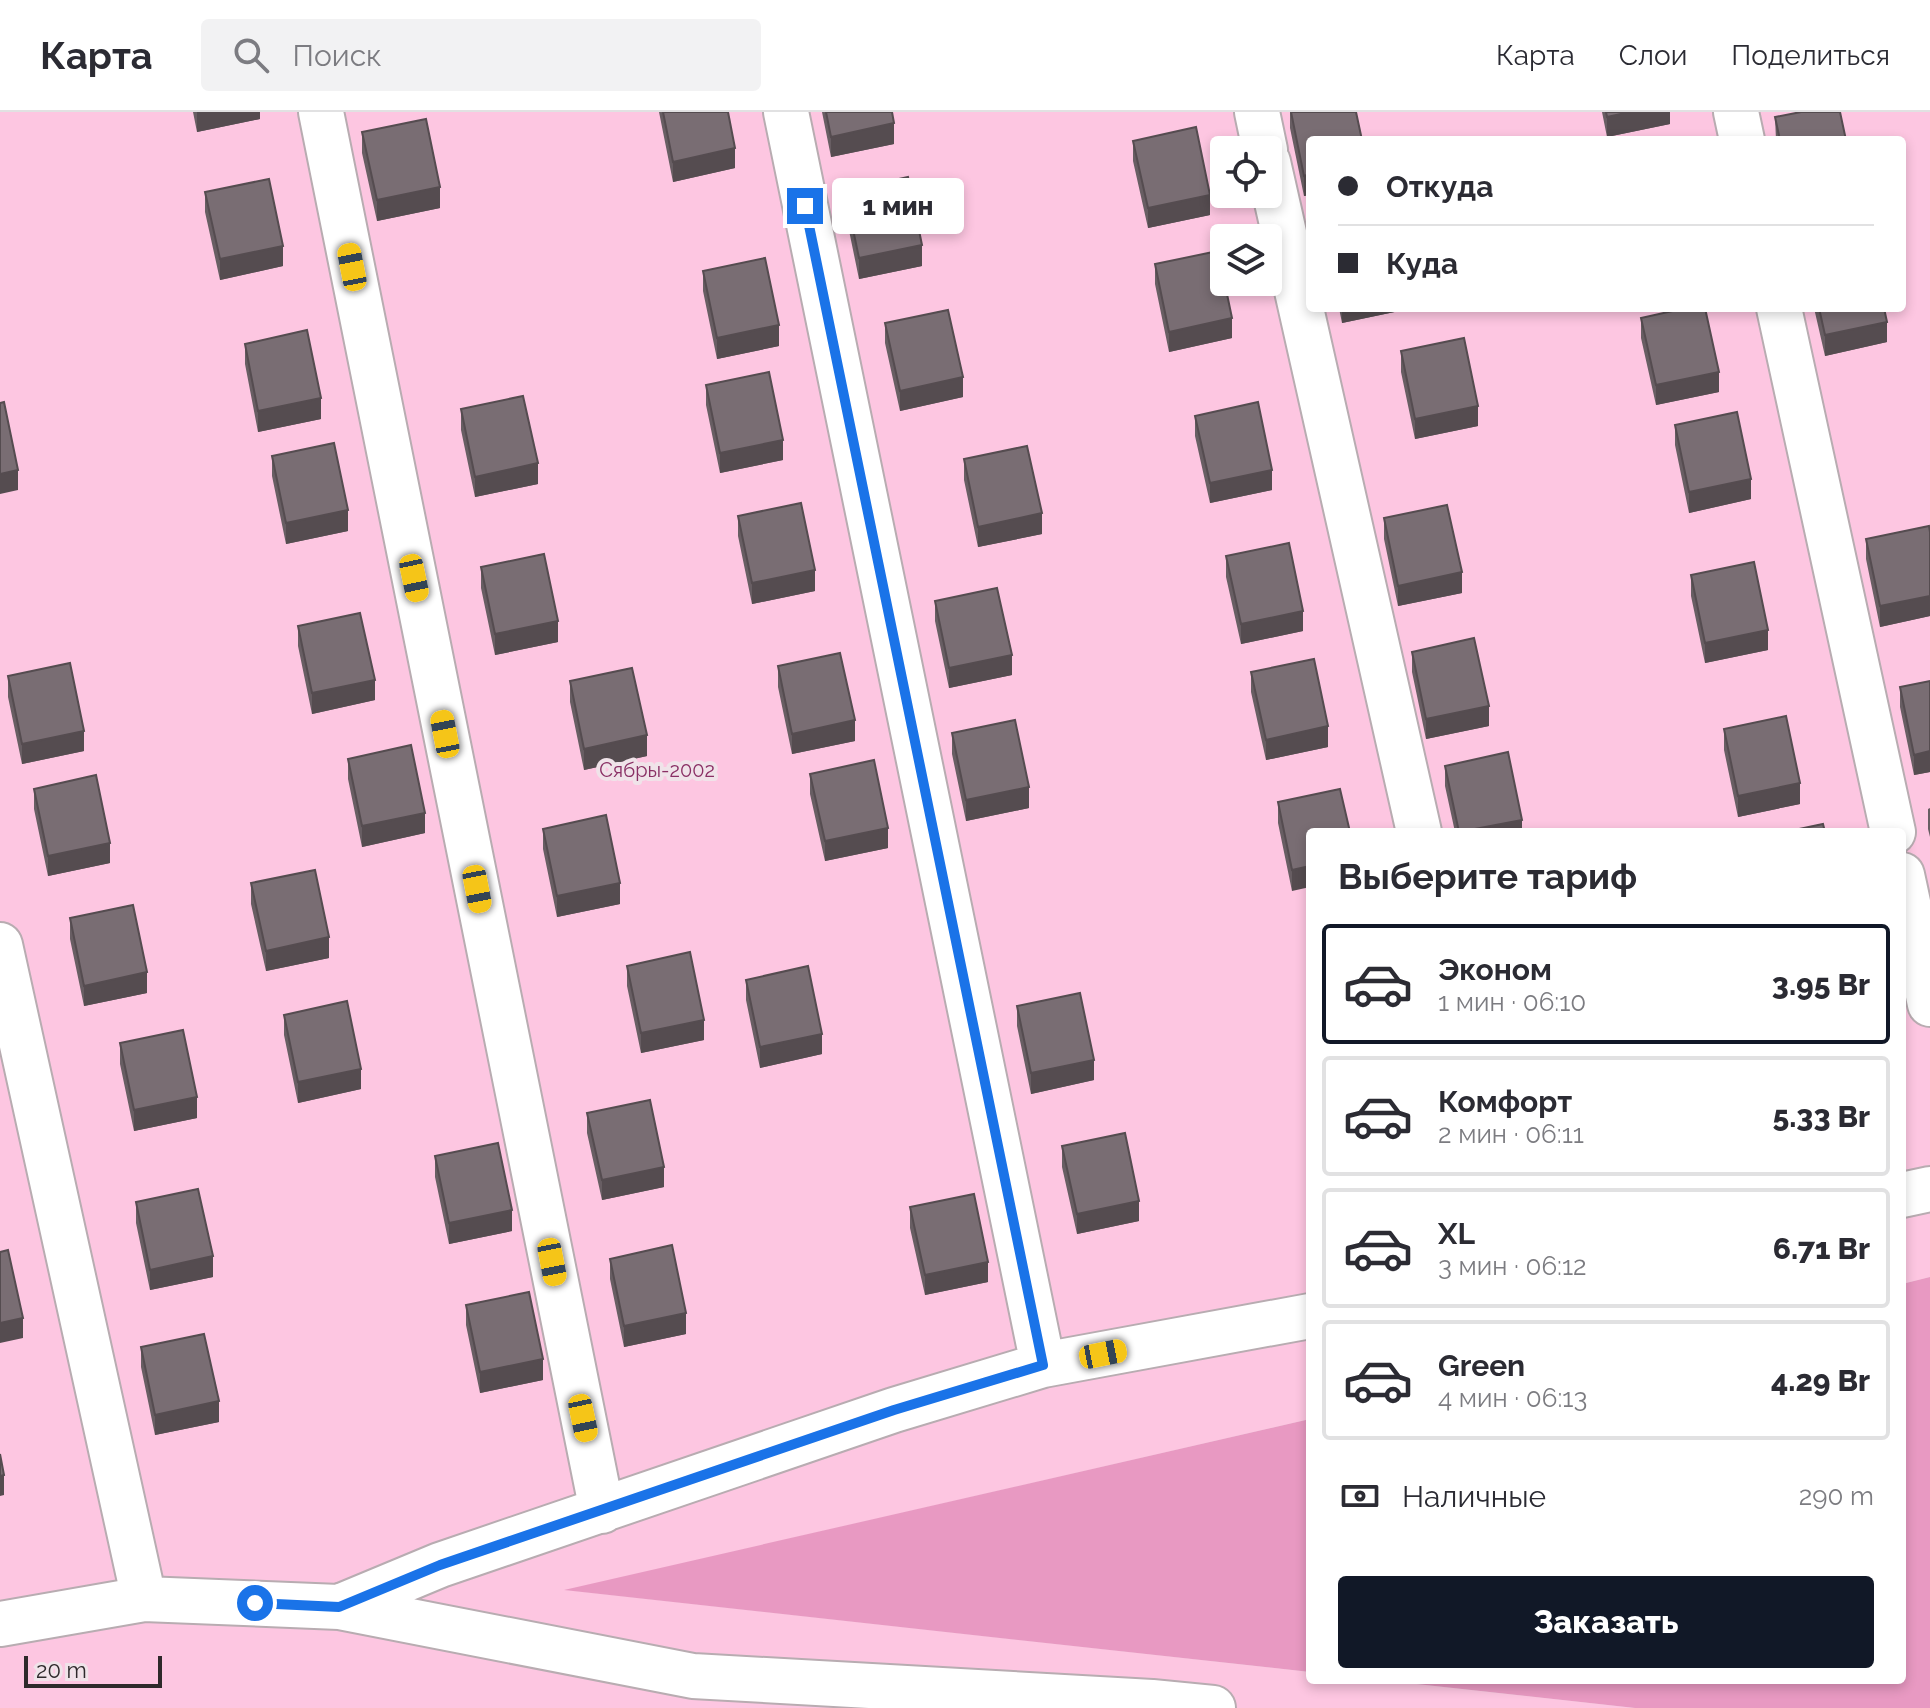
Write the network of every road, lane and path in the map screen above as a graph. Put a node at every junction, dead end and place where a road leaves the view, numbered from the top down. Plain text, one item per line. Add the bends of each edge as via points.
1 (321, 112) edge
2 (786, 112) edge
3 (1257, 112) edge
4 (1736, 112) edge
5 (1262, 136) edge
6 (1741, 136) edge
7 (1278, 208) edge
8 (1780, 312) edge
9 (1418, 828) edge
10 (1892, 828) edge
11 (1906, 893) edge
12 (0, 945) edge
13 (1930, 1004) edge
14 (1930, 1189) edge
15 (1906, 1194) edge
16 (1306, 1317) edge
17 (1043, 1365) junction
18 (602, 1511) junction
19 (144, 1599) junction
20 (339, 1607) junction
21 (0, 1624) edge
22 (692, 1692) edge
23 (1152, 1705) edge
24 (1213, 1708) edge

1 - 18 lane
2 - 17 lane
3 - 5 lane
4 - 6 lane
7 - 9 lane
8 - 10 lane
11 - 13 lane
12 - 19 lane
14 - 15 lane
16 - 17 lane
17 - 18 lane via 894,1410
18 - 20 lane via 440,1565
19 - 20 lane
19 - 21 lane
20 - 22 lane
22 - 23 lane
23 - 24 lane

